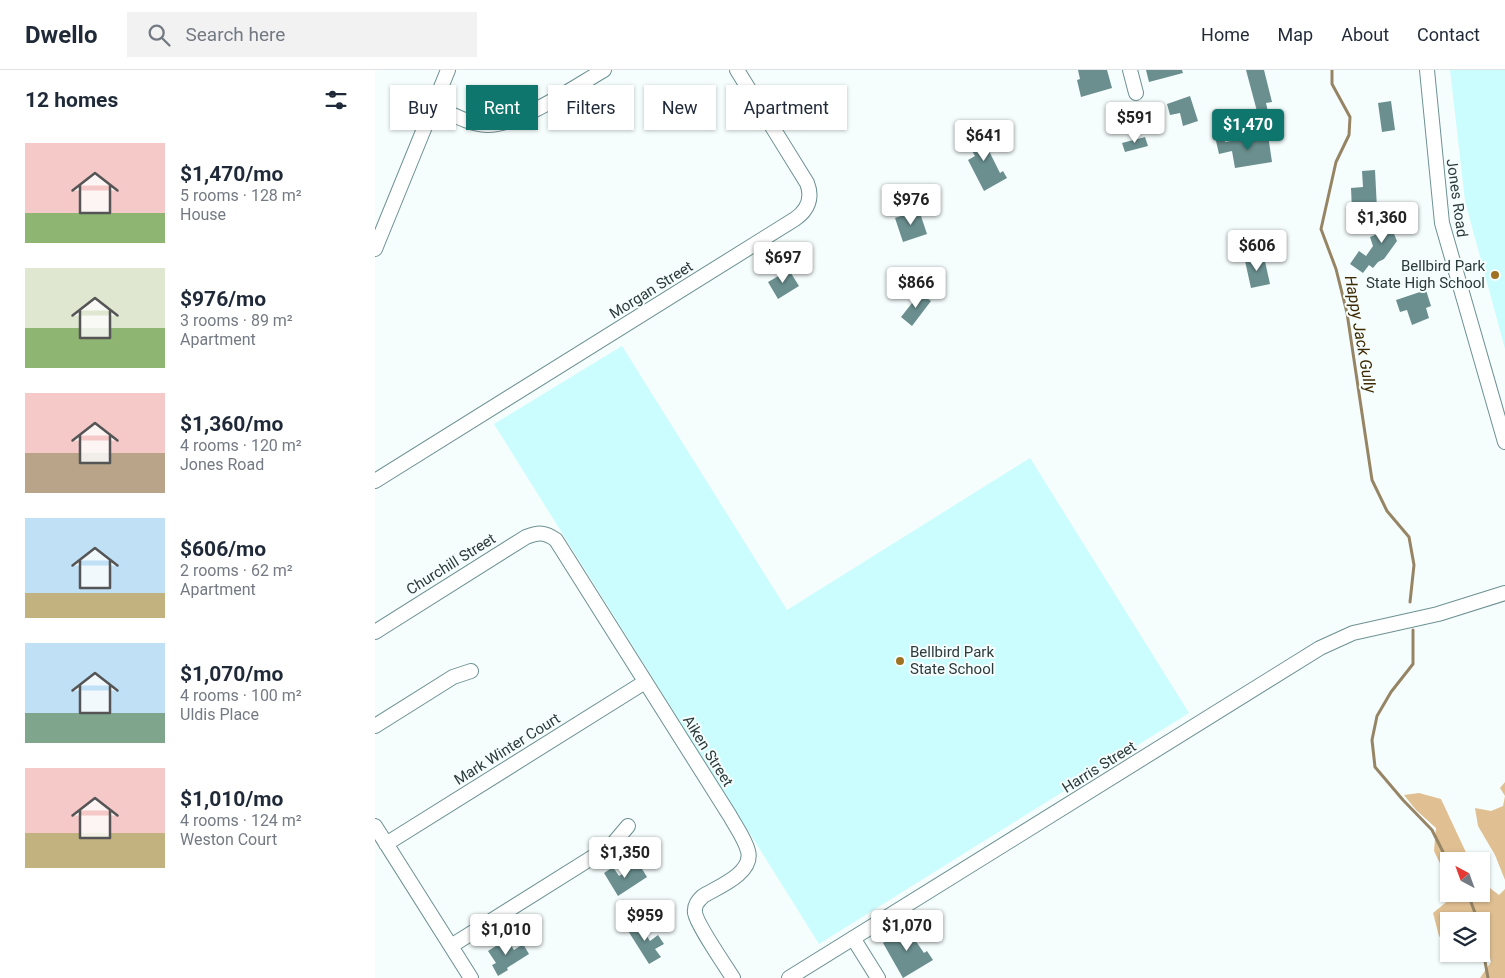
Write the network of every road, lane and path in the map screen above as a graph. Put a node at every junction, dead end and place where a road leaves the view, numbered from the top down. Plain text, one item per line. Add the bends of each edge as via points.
1 (448, 70) edge
2 (604, 70) edge
3 (737, 70) edge
4 (1130, 70) edge
5 (1427, 70) edge
6 (442, 85) edge
7 (1136, 93) dead end
8 (456, 115) edge
9 (423, 130) edge
10 (375, 249) edge
11 (1505, 442) edge
12 (375, 481) edge
13 (548, 534) joint
14 (1505, 592) edge
15 (1505, 600) edge
16 (1438, 614) junction
17 (375, 632) edge
18 (471, 671) dead end
19 (645, 682) junction
20 (375, 726) edge
21 (375, 826) edge
22 (628, 826) dead end
23 (387, 844) junction
24 (853, 938) junction
25 (451, 946) junction
26 (471, 978) edge
27 (733, 978) edge
28 (789, 978) edge
29 (878, 978) edge

1 - 6 street
2 - 8 street via 522,117 504,123 479,124
3 - 12 street, Morgan Street via 807,183 810,196 803,212
4 - 7 street
5 - 11 street, Jones Road via 1441,223
9 - 10 street
13 - 17 street, Churchill Street via 538,532 527,537
13 - 19 street, Aiken Street via 556,540
14 - 16 street, Harris Street
15 - 16 street, Harris Street
16 - 24 street, Harris Street via 1353,633 1320,648
18 - 20 street via 453,678
19 - 23 street, Mark Winter Court
19 - 27 street, Aiken Street via 730,816 748,851 744,870 703,896 695,907 697,920
21 - 23 street
22 - 25 street via 612,845
23 - 25 street
24 - 28 street, Harris Street
24 - 29 street
25 - 26 street

